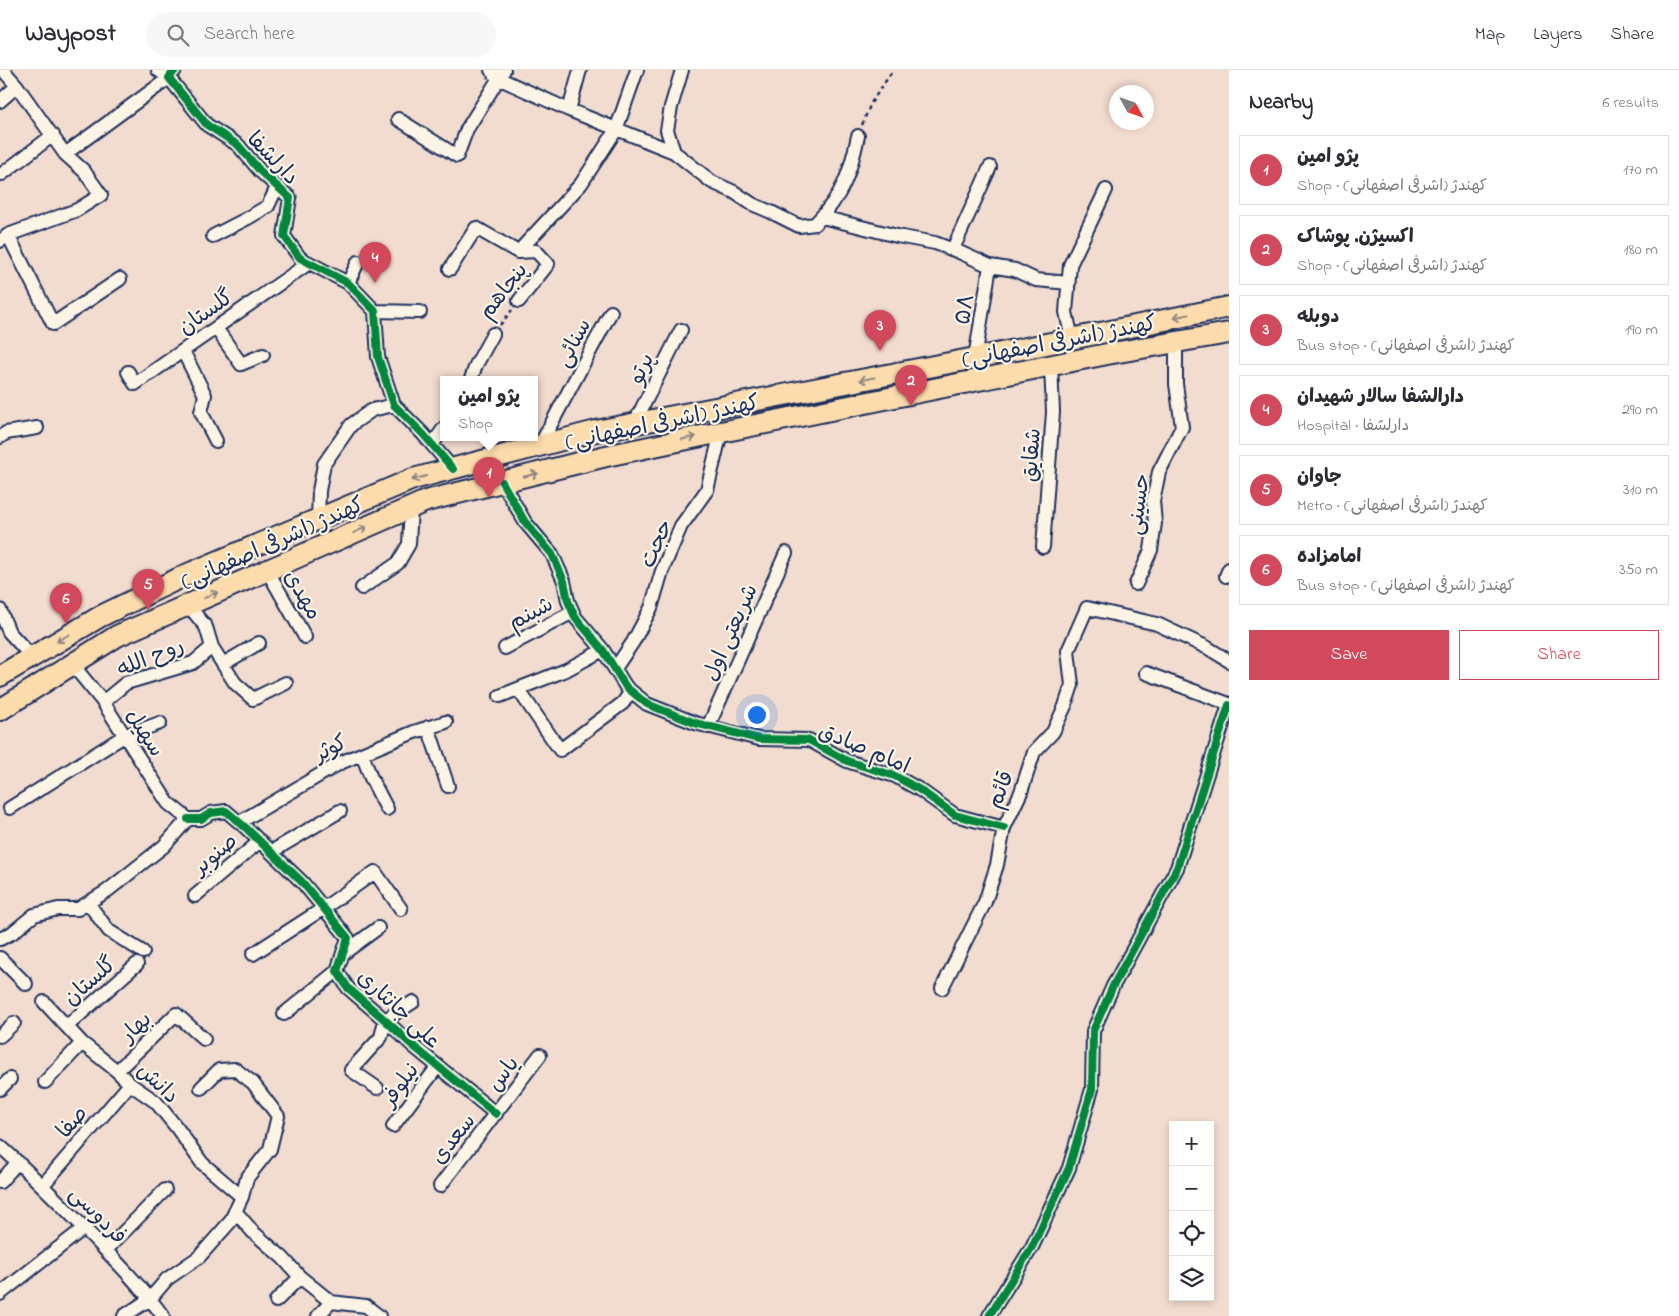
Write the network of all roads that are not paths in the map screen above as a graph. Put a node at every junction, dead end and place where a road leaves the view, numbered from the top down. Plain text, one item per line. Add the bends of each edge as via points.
1 (3, 70) edge
2 (158, 70) edge
3 (580, 70) edge
4 (637, 70) edge
5 (682, 70) edge
6 (498, 73) edge
7 (172, 74) edge
8 (17, 86) junction
9 (0, 101) edge
10 (569, 110) junction
11 (398, 119) dead end
12 (616, 130) junction
13 (53, 136) junction
14 (858, 136) road end
15 (674, 152) junction
16 (65, 154) junction
17 (990, 167) dead end
18 (2, 174) dead end
19 (278, 187) junction
20 (1106, 190) dead end
21 (822, 217) junction
22 (213, 236) dead end
23 (2, 238) edge
24 (953, 249) junction
25 (518, 252) junction
26 (358, 262) dead end
27 (310, 263) junction
28 (990, 266) junction
29 (450, 269) dead end
30 (120, 279) dead end
31 (348, 283) junction
32 (1069, 283) junction
33 (519, 301) road end
34 (1229, 307) edge
35 (375, 311) junction
36 (420, 312) dead end
37 (611, 312) dead end
38 (216, 328) junction
39 (681, 330) dead end
40 (1229, 333) edge
41 (493, 334) road end
42 (1072, 339) junction
43 (1176, 342) junction
44 (183, 351) junction
45 (263, 355) dead end
46 (976, 358) junction
47 (1051, 365) junction
48 (911, 370) junction
49 (128, 372) dead end
50 (471, 376) edge
51 (914, 392) junction
52 (394, 405) junction
53 (634, 424) junction
54 (37, 428) dead end
55 (721, 432) junction
56 (440, 434) edge
57 (0, 437) edge
58 (216, 441) dead end
59 (432, 445) junction
60 (540, 445) junction
61 (453, 469) junction
62 (502, 482) junction
63 (411, 507) junction
64 (318, 519) junction
65 (258, 544) junction
66 (1043, 547) dead end
67 (786, 553) dead end
68 (267, 570) junction
69 (1136, 584) dead end
70 (362, 588) dead end
71 (188, 605) junction
72 (0, 610) edge
73 (573, 612) junction
74 (166, 615) junction
75 (101, 616) junction
76 (305, 637) dead end
77 (259, 643) dead end
78 (212, 647) junction
79 (505, 648) dead end
80 (603, 650) junction
81 (32, 657) junction
82 (1229, 661) edge
83 (72, 664) junction
84 (223, 664) junction
85 (616, 667) junction
86 (1146, 674) dead end
87 (0, 676) edge
88 (286, 683) dead end
89 (518, 689) junction
90 (32, 690) junction
91 (631, 691) junction
92 (500, 696) dead end
93 (103, 702) junction
94 (1229, 705) edge
95 (0, 710) edge
96 (446, 722) dead end
97 (160, 723) dead end
98 (428, 727) junction
99 (708, 727) junction
100 (124, 736) junction
101 (362, 754) junction
102 (448, 786) dead end
103 (10, 808) dead end
104 (387, 809) dead end
105 (340, 811) dead end
106 (188, 819) junction
107 (240, 822) junction
108 (1004, 828) junction
109 (260, 841) junction
110 (272, 852) junction
111 (195, 896) dead end
112 (88, 903) junction
113 (324, 908) junction
114 (400, 909) dead end
115 (378, 928) dead end
116 (0, 939) edge
117 (344, 953) junction
118 (253, 954) dead end
119 (0, 958) edge
120 (337, 970) junction
121 (26, 984) dead end
122 (942, 988) dead end
123 (44, 1002) dead end
124 (413, 1002) dead end
125 (284, 1014) dead end
126 (385, 1020) junction
127 (14, 1023) dead end
128 (67, 1026) junction
129 (0, 1036) edge
130 (204, 1039) dead end
131 (82, 1043) junction
132 (540, 1055) dead end
133 (438, 1066) junction
134 (117, 1071) junction
135 (10, 1078) dead end
136 (46, 1082) dead end
137 (130, 1084) junction
138 (201, 1088) dead end
139 (377, 1088) dead end
140 (0, 1089) edge
141 (496, 1114) junction
142 (394, 1126) dead end
143 (0, 1146) edge
144 (18, 1162) junction
145 (0, 1182) edge
146 (42, 1185) junction
147 (440, 1186) dead end
148 (165, 1190) dead end
149 (242, 1197) junction
150 (235, 1211) junction
151 (84, 1228) junction
152 (106, 1250) junction
153 (300, 1277) junction
154 (0, 1294) edge
155 (150, 1299) junction
156 (276, 1301) dead end
157 (331, 1302) junction
158 (124, 1316) edge
159 (163, 1316) edge
160 (318, 1316) edge
161 (379, 1316) edge
162 (989, 1316) edge

1 - 8 street
2 - 7 street, دارلشفا
3 - 10 street
4 - 12 street
5 - 15 street via 667,130
6 - 10 street
6 - 11 street via 467,130 457,156
7 - 16 street
7 - 19 street, دارلشفا via 207,125 238,145
8 - 9 street
8 - 13 street
10 - 12 street
12 - 15 street
12 - 25 street via 581,184
13 - 16 street
13 - 18 street
14 - 21 street via 846,182
15 - 21 street via 712,182 798,226 815,224
16 - 23 street via 84,171 101,195 76,210
17 - 24 street
19 - 22 street via 268,206
19 - 27 street, دارلشفا via 290,198 284,236 300,258
20 - 32 street via 1070,265
21 - 24 street
23 - 30 street via 53,324
24 - 28 street
25 - 29 street, پنجاهم via 476,228
25 - 33 street, پنجاهم via 536,251 548,264
26 - 31 street
27 - 31 street, دارلشفا
27 - 38 street, گلستان
28 - 32 street via 1015,270 1036,280
28 - 46 street, ۵۸
31 - 35 street, دارلشفا
32 - 42 street via 1066,312
34 -> 42 main road, کهندژ (اشرفی اصفهانی)
35 - 36 street
35 - 52 street via 378,357
37 - 60 street, سنائی
38 - 44 street, گلستان
38 - 45 street via 241,364
39 - 53 street, پرتو
40 - 43 main road, کهندژ (اشرفی اصفهانی)
41 - 50 street, پنجاهم
42 - 46 main road, کهندژ (اشرفی اصفهانی)
43 - 47 main road, کهندژ (اشرفی اصفهانی)
43 - 69 street, حسینی via 1176,384 1182,427 1159,472 1153,501 1155,523 1151,550
44 - 49 street, گلستان via 135,384
44 - 58 street via 206,394 201,412
46 - 48 main road, کهندژ (اشرفی اصفهانی)
47 - 51 main road, کهندژ (اشرفی اصفهانی)
47 - 66 street, شقایق via 1053,412
48 - 51 main road
48 -> 53 main road, کهندژ (اشرفی اصفهانی)
51 - 55 main road, کهندژ (اشرفی اصفهانی)
52 - 59 street
52 - 64 street via 372,410 351,425 324,464
53 - 60 main road, کهندژ (اشرفی اصفهانی)
54 - 57 street
62 -> 55 main road, کهندژ (اشرفی اصفهانی)
55 - 85 street, حجت via 707,490 681,526 651,608
56 - 59 street
59 - 61 street
60 - 61 main road, کهندژ (اشرفی اصفهانی)
61 -> 64 main road, کهندژ (اشرفی اصفهانی) via 413,479
62 - 63 main road, کهندژ (اشرفی اصفهانی)
62 - 73 street, امام صادق via 525,522 552,554
68 -> 63 main road, کهندژ (اشرفی اصفهانی)
63 - 70 street via 409,544 398,563
64 - 65 main road, کهندژ (اشرفی اصفهانی)
65 - 74 main road via 252,555 172,594 162,605
65 - 75 main road, کهندژ (اشرفی اصفهانی)
67 - 99 street, شریعتی اول
71 -> 68 main road, کهندژ (اشرفی اصفهانی)
68 - 76 street, مهدی
71 - 74 main road, کهندژ (اشرفی اصفهانی)
71 - 78 street via 206,627
72 - 81 street via 9,632
73 - 79 street, شبنم
73 - 80 street, امام صادق
74 - 83 main road, کهندژ (اشرفی اصفهانی) via 117,636
75 -> 81 main road, کهندژ (اشرفی اصفهانی)
75 - 90 main road via 111,617 112,629 39,677
77 - 84 street
78 - 84 street
78 - 93 street, روح الله via 193,663 126,683
80 - 85 street, امام صادق
80 - 89 street via 566,670
81 - 87 main road, کهندژ (اشرفی اصفهانی)
82 - 108 street, قائم via 1157,624 1087,608 1068,651 1072,685 1065,706 1053,732 1034,752 1021,792
83 - 90 main road, کهندژ (اشرفی اصفهانی)
83 - 93 street, سهیل
84 - 88 street via 235,683 253,699
85 - 91 street, امام صادق
86 - 94 street
89 - 91 street via 560,750 623,703
89 - 92 street
90 - 95 main road, کهندژ (اشرفی اصفهانی)
91 - 99 street, امام صادق via 647,704
93 - 100 street, سهیل
94 - 162 street via 1177,868 1113,986 1093,1031 1092,1088 1069,1168 1032,1246
96 - 98 street, کوثر
97 - 100 street
98 - 101 street, کوثر
98 - 102 street
99 - 108 street, امام صادق via 759,739 809,740 847,761 895,776 955,816
100 - 103 street
100 - 106 street, سهیل via 168,803
101 - 104 street via 370,778
101 - 107 street, کوثر via 340,763
105 - 110 street
106 - 107 street, علی جانثاری via 201,819 211,813 226,811
106 - 112 street via 164,846
107 - 109 street, علی جانثاری
108 - 122 street, قائم via 985,902
109 - 110 street, علی جانثاری
109 - 111 street, صنوبر
110 - 113 street, علی جانثاری
112 - 116 street via 78,909 58,909 34,915
112 - 128 street, گلستان via 109,931 140,958
113 - 114 street via 375,872
113 - 117 street, علی جانثاری via 348,938
113 - 118 street
115 - 117 street
117 - 120 street, علی جانثاری
119 - 121 street
120 - 125 street
120 - 126 street, علی جانثاری via 348,988
123 - 128 street, دانش
124 - 126 street
126 - 133 street, علی جانثاری
126 - 139 street via 380,1037 352,1070
127 - 129 street
128 - 131 street, دانش
130 - 134 street, بهار via 176,1014
131 - 134 street, دانش
131 - 136 street
132 - 141 street, یاس
133 - 141 street, علی جانثاری
133 - 142 street, نیلوفر
134 - 137 street, دانش
135 - 140 street
137 - 146 street, صفا
137 - 149 street, دانش via 156,1102 202,1163
138 - 149 street, دانش via 219,1070 235,1069 253,1083 278,1116 270,1149 247,1178
141 - 147 street, سعدی
143 - 144 street, فردوسی
144 - 145 street
144 - 146 street, فردوسی
146 - 151 street, فردوسی
148 - 152 street
149 - 150 street, دانش
150 - 153 street
150 - 155 street, دانش via 230,1222 199,1257 167,1279
151 - 152 street, فردوسی
151 - 154 street
152 - 155 street, فردوسی
153 - 156 street
153 - 157 street
155 - 158 street, دانش
155 - 159 street, فردوسی
157 - 160 street
157 - 161 street via 366,1306

